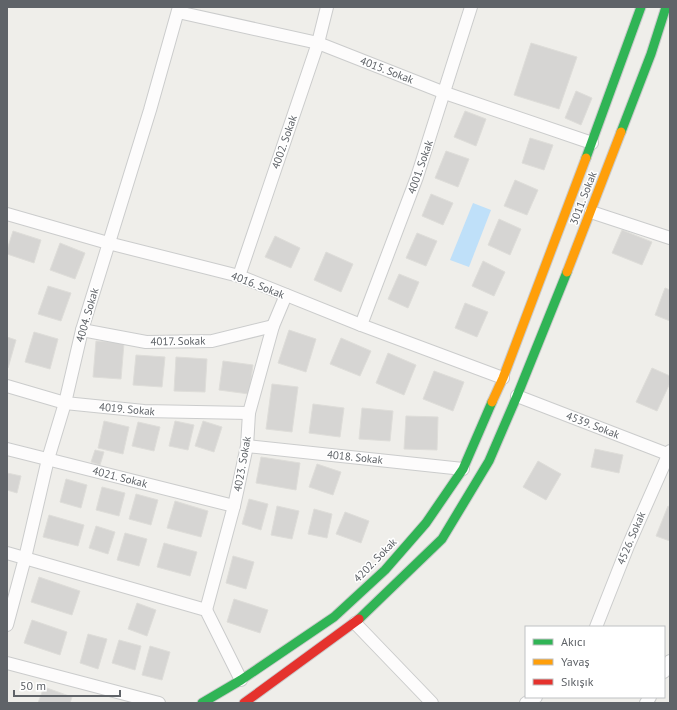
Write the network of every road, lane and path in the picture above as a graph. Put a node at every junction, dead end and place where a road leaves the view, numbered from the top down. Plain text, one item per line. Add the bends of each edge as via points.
1 (327, 7) edge
2 (471, 7) edge
3 (641, 7) edge
4 (666, 7) edge
5 (178, 9) edge
6 (318, 43) junction
7 (445, 93) junction
8 (592, 143) junction
9 (591, 212) junction
10 (7, 214) edge
11 (670, 238) edge
12 (108, 243) junction
13 (239, 276) junction
14 (286, 295) junction
15 (361, 325) junction
16 (273, 326) junction
17 (82, 330) junction
18 (503, 378) junction
19 (7, 386) edge
20 (518, 396) junction
21 (65, 403) junction
22 (249, 413) junction
23 (247, 446) junction
24 (7, 449) edge
25 (670, 453) edge
26 (48, 459) junction
27 (463, 469) junction
28 (234, 506) junction
29 (7, 553) edge
30 (25, 558) junction
31 (206, 610) junction
32 (355, 623) junction
33 (7, 625) edge
34 (596, 626) edge
35 (670, 661) edge
36 (7, 663) edge
37 (665, 670) edge
38 (241, 680) junction
39 (159, 703) edge
40 (202, 703) edge
41 (244, 703) edge
42 (432, 703) edge

1 - 6 street, 4002. Sokak
2 - 7 street, 4001. Sokak
3 - 8 street, 3011. Sokak
4 - 9 street, 3011. Sokak via 651,54
5 - 6 street, 4015. Sokak
5 - 12 street, 4004. Sokak via 150,110
6 - 7 street, 4015. Sokak
6 - 13 street, 4002. Sokak
7 - 8 street, 4015. Sokak
7 - 15 street, 4001. Sokak via 417,178
8 - 18 street, 3011. Sokak
9 - 11 street
9 - 20 street, 3011. Sokak
10 - 12 street, 4016. Sokak
12 - 13 street, 4016. Sokak
12 - 17 street, 4004. Sokak
13 - 14 street, 4016. Sokak
14 - 15 street, 4016. Sokak
14 - 16 street, 4023. Sokak
15 - 18 street, 4016. Sokak
16 - 17 street, 4017. Sokak via 212,341 146,342
16 - 22 street, 4023. Sokak
17 - 21 street, 4004. Sokak
18 - 27 street, 4202. Sokak
19 - 21 street, 4019. Sokak
20 - 25 street, 4539. Sokak
20 - 32 street via 490,461 442,539
21 - 22 street, 4019. Sokak via 144,411
21 - 26 street, 4004. Sokak
22 - 23 street, 4023. Sokak
23 - 27 street, 4018. Sokak
23 - 28 street, 4023. Sokak
24 - 26 street, 4021. Sokak
25 - 34 street, 4526. Sokak via 628,546
26 - 28 street, 4021. Sokak
26 - 30 street, 4004. Sokak
27 - 38 street, 4202. Sokak via 426,523 385,570 334,617
28 - 31 street, 4023. Sokak
29 - 30 street
30 - 31 street
30 - 33 street, 4004. Sokak
31 - 38 street
32 - 41 street
32 - 42 street
35 - 37 street
36 - 39 street
38 - 40 street, 4202. Sokak

